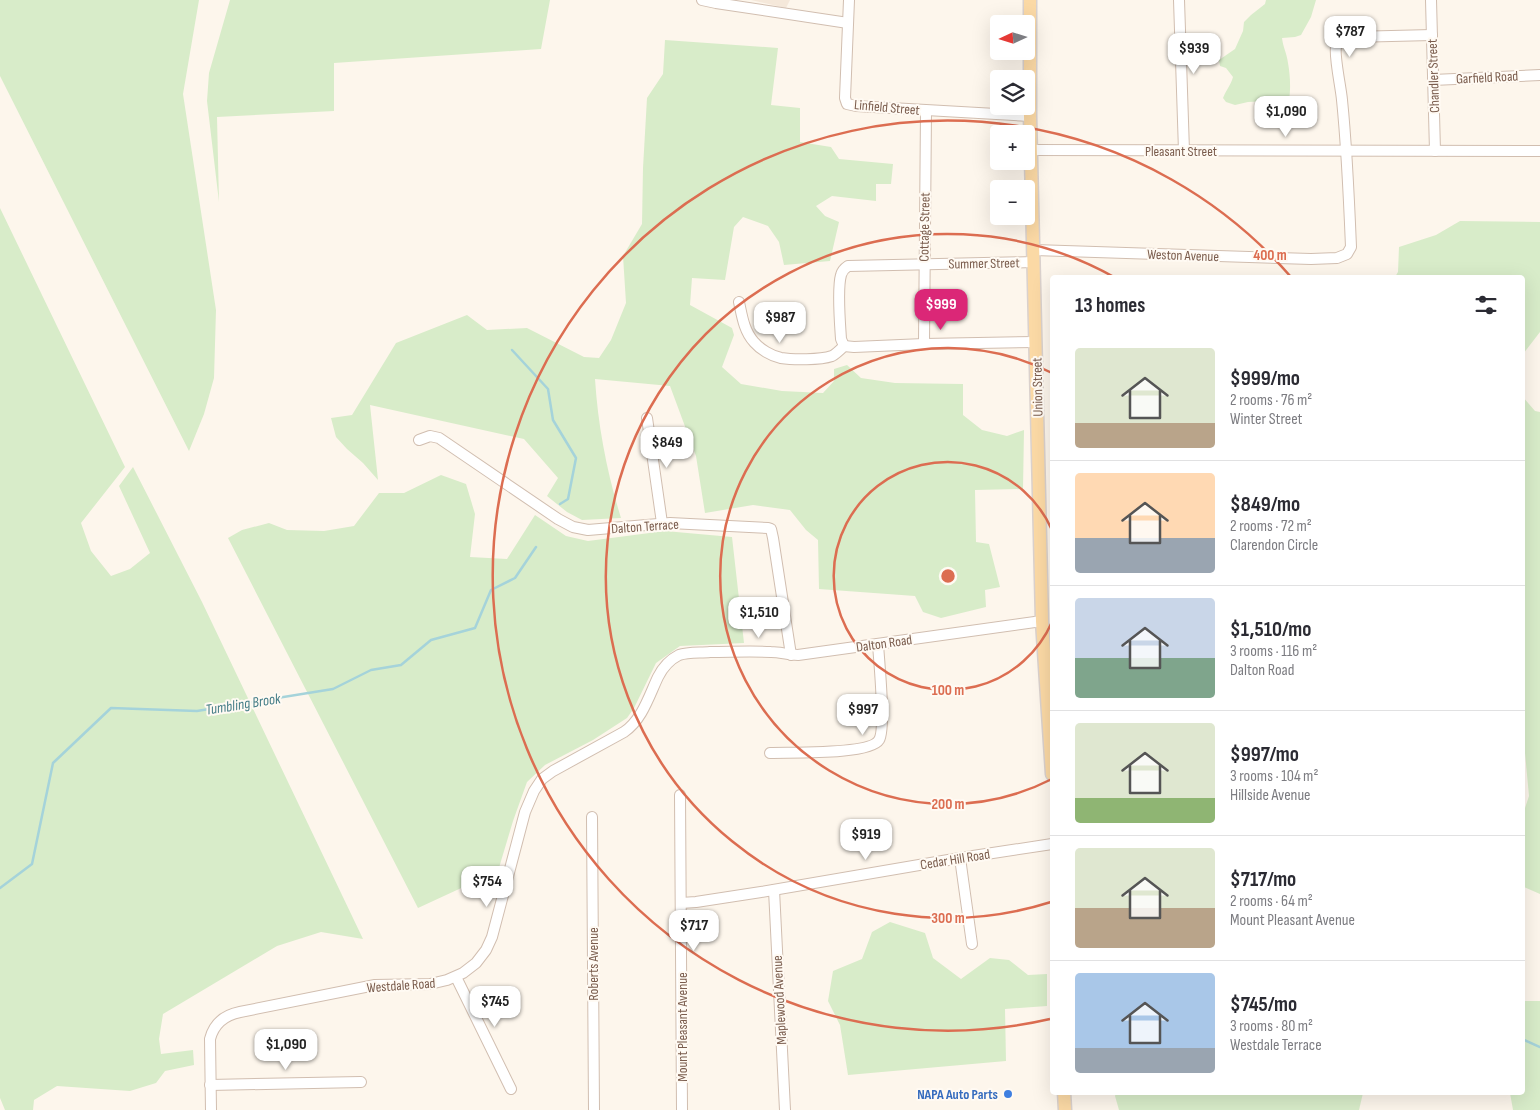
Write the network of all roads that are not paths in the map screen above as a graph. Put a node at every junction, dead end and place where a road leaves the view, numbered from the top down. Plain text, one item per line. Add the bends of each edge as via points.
1 (702, 0) edge
2 (849, 0) edge
3 (1030, 0) edge
4 (1179, 0) edge
5 (1431, 0) edge
6 (716, 2) edge
7 (848, 22) junction
8 (1432, 34) junction
9 (1540, 75) edge
10 (1433, 80) junction
11 (926, 110) junction
12 (1030, 116) junction
13 (1030, 125) edge
14 (1035, 150) edge
15 (1184, 151) junction
16 (1347, 151) junction
17 (1436, 151) junction
18 (1540, 151) edge
19 (1032, 170) edge
20 (1034, 256) junction
21 (924, 264) junction
22 (739, 302) dead end
23 (1036, 342) junction
24 (924, 344) junction
25 (844, 346) junction
26 (647, 418) dead end
27 (419, 440) dead end
28 (662, 523) junction
29 (1042, 621) junction
30 (878, 644) junction
31 (726, 652) joint
32 (790, 655) junction
33 (1050, 743) edge
34 (770, 753) dead end
35 (680, 795) dead end
36 (592, 817) dead end
37 (1050, 844) edge
38 (960, 858) junction
39 (774, 890) junction
40 (681, 903) junction
41 (972, 944) dead end
42 (456, 977) junction
43 (361, 1082) dead end
44 (210, 1085) junction
45 (511, 1089) dead end
46 (1064, 1095) edge
47 (211, 1110) edge
48 (594, 1110) edge
49 (682, 1110) edge
50 (784, 1110) edge
51 (1065, 1110) edge

1 - 6 street
2 - 7 street, Linfield Street
3 - 12 main road, Union Street
4 - 15 street
5 - 8 street, Chandler Street
6 - 7 street
7 - 11 street, Linfield Street via 847,104
8 - 10 street, Chandler Street
8 - 16 street via 1351,37 1338,42 1336,49
9 - 10 street, Garfield Road
10 - 17 street, Chandler Street
11 - 12 street, Linfield Street
11 - 21 street, Cottage Street
12 - 13 main road, Union Street
14 - 15 street, Pleasant Street
15 - 16 street, Pleasant Street
16 - 17 street, Pleasant Street
16 - 20 street, Weston Avenue via 1351,247 1347,254 1337,258
17 - 18 street, Pleasant Street
19 - 20 main road, Union Street
20 - 21 street, Summer Street
20 - 23 main road, Union Street
21 - 24 street, Cottage Street
21 - 25 street, Summer Street via 845,268 841,274 840,292 840,339
22 - 25 street via 749,335 762,350 772,355 824,357 833,355
23 - 24 street
23 - 29 main road, Union Street
24 - 25 street
26 - 28 street
27 - 28 street, Dalton Terrace via 430,436 439,438 573,527 595,530
28 - 32 street, Dalton Terrace via 771,529
29 - 30 street, Dalton Road
29 - 33 main road, Union Street
30 - 32 street, Dalton Road
30 - 34 street via 882,721 876,744 832,752
31 - 32 street, Dalton Road
31 - 42 street, Westdale Road via 687,653 670,660 632,726 559,767 538,784 527,805 490,943 476,963
35 - 40 street, Mount Pleasant Avenue
36 - 48 street, Roberts Avenue
37 - 38 street, Cedar Hill Road
38 - 39 street, Cedar Hill Road
38 - 41 street
39 - 40 street, Cedar Hill Road
39 - 50 street, Maplewood Avenue
40 - 49 street, Mount Pleasant Avenue
42 - 44 street, Westdale Road via 434,983 375,985 229,1015 211,1035
42 - 45 street
43 - 44 street
44 - 47 street, Westdale Road
46 - 51 main road

